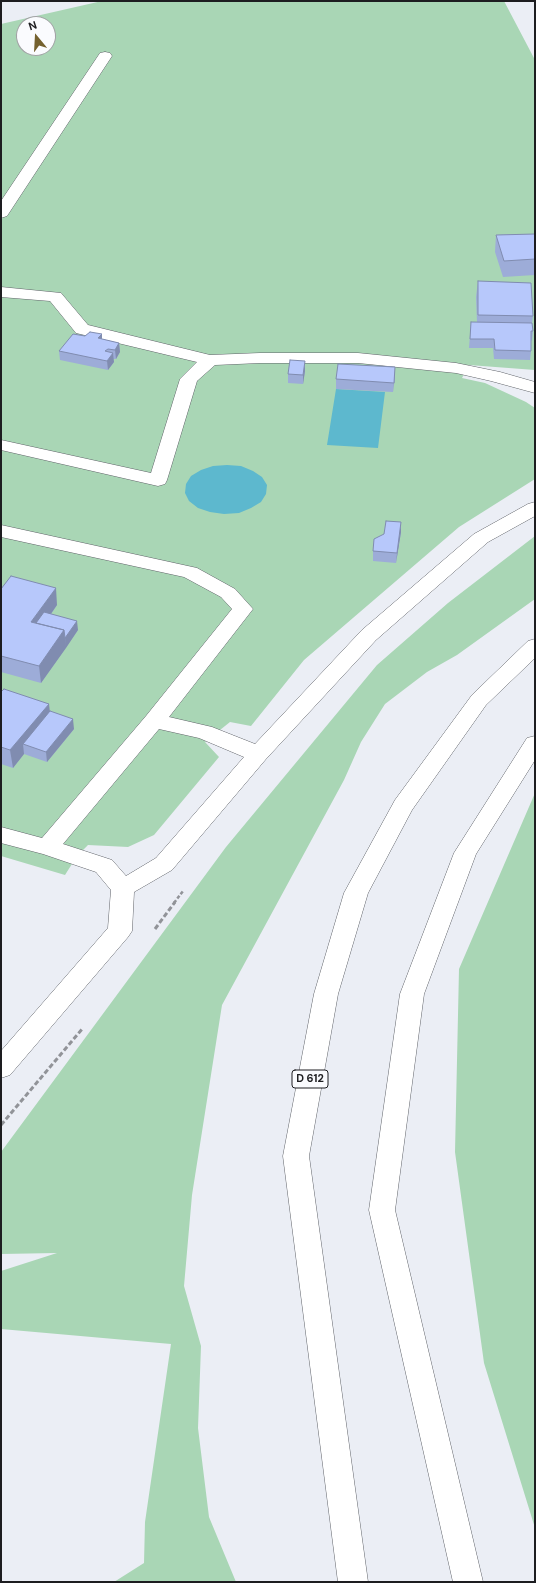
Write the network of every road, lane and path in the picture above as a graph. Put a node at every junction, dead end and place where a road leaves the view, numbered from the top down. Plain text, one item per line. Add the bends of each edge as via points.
1 (105, 56) dead end
2 (1, 212) edge
3 (1, 292) edge
4 (210, 360) junction
5 (535, 388) edge
6 (1, 445) edge
7 (535, 508) edge
8 (1, 531) edge
9 (535, 646) edge
10 (154, 721) junction
11 (535, 743) edge
12 (258, 754) junction
13 (1, 835) edge
14 (47, 847) junction
15 (123, 888) junction
16 (1, 1068) edge
17 (464, 1570) edge
18 (352, 1577) edge

1 - 2 main road
3 - 4 main road via 55,297 82,329
4 - 5 main road via 358,358 456,368
4 - 6 main road via 189,379 158,480
7 - 12 main road via 481,538 369,635
8 - 10 main road via 190,572 228,593 243,610
9 - 18 main road, D 612 via 479,700 403,806 356,893 326,994 296,1156
10 - 12 main road via 204,732
10 - 14 main road
11 - 17 main road via 466,853 412,994 382,1210
12 - 15 main road via 164,864
13 - 14 main road
14 - 15 main road via 104,866
15 - 16 main road via 120,931

